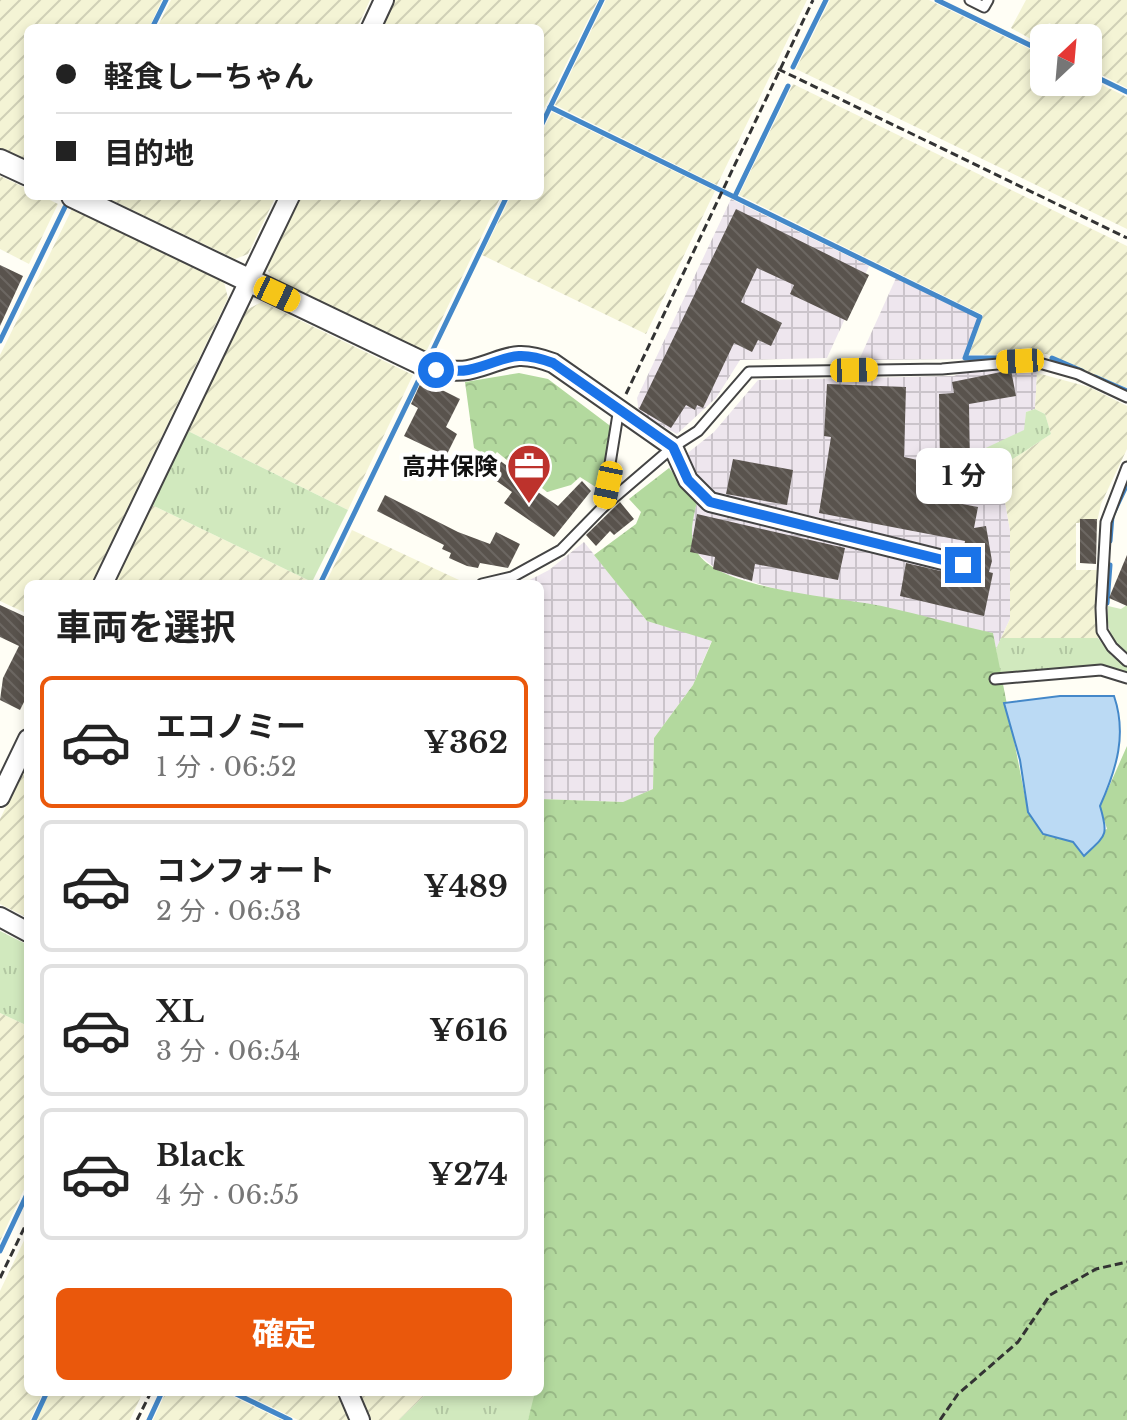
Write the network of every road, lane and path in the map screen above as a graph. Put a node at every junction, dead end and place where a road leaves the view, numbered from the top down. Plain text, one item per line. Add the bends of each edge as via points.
1 (384, 0) edge
2 (813, 0) edge
3 (970, 0) edge
4 (988, 0) edge
5 (373, 24) edge
6 (778, 69) junction
7 (0, 161) edge
8 (24, 172) edge
9 (81, 200) edge
10 (288, 200) edge
11 (1127, 238) edge
12 (249, 281) junction
13 (436, 370) joint
14 (1127, 397) edge
15 (619, 407) junction
16 (673, 447) junction
17 (1127, 467) edge
18 (603, 507) junction
19 (963, 565) dead end
20 (105, 580) edge
21 (499, 580) edge
22 (1127, 661) edge
23 (1127, 678) edge
24 (995, 679) dead end
25 (24, 747) edge
26 (0, 797) edge
27 (0, 917) edge
28 (24, 930) edge
29 (24, 1228) edge
30 (1127, 1262) edge
31 (0, 1278) edge
32 (149, 1396) edge
33 (350, 1396) edge
34 (137, 1420) edge
35 (360, 1420) edge
36 (940, 1420) edge

1 - 5 street
2 - 6 path
3 - 4 lane via 984,7
6 - 11 path
6 - 15 path
7 - 8 street
9 - 12 street
10 - 12 street
12 - 13 street
12 - 20 street
13 - 15 street via 467,370 500,357 534,356
14 - 16 lane via 1078,374 1032,361 942,369 749,372 698,431
15 - 16 street
15 - 18 lane
16 - 18 lane
16 - 19 street via 688,480 710,502
17 - 22 lane via 1106,522 1101,608 1102,631
18 - 21 lane via 561,550
23 - 24 lane via 1101,670
25 - 26 street
27 - 28 street
29 - 31 path
30 - 36 path via 1096,1269 1050,1295 1018,1342 958,1394
32 - 34 path
33 - 35 street

